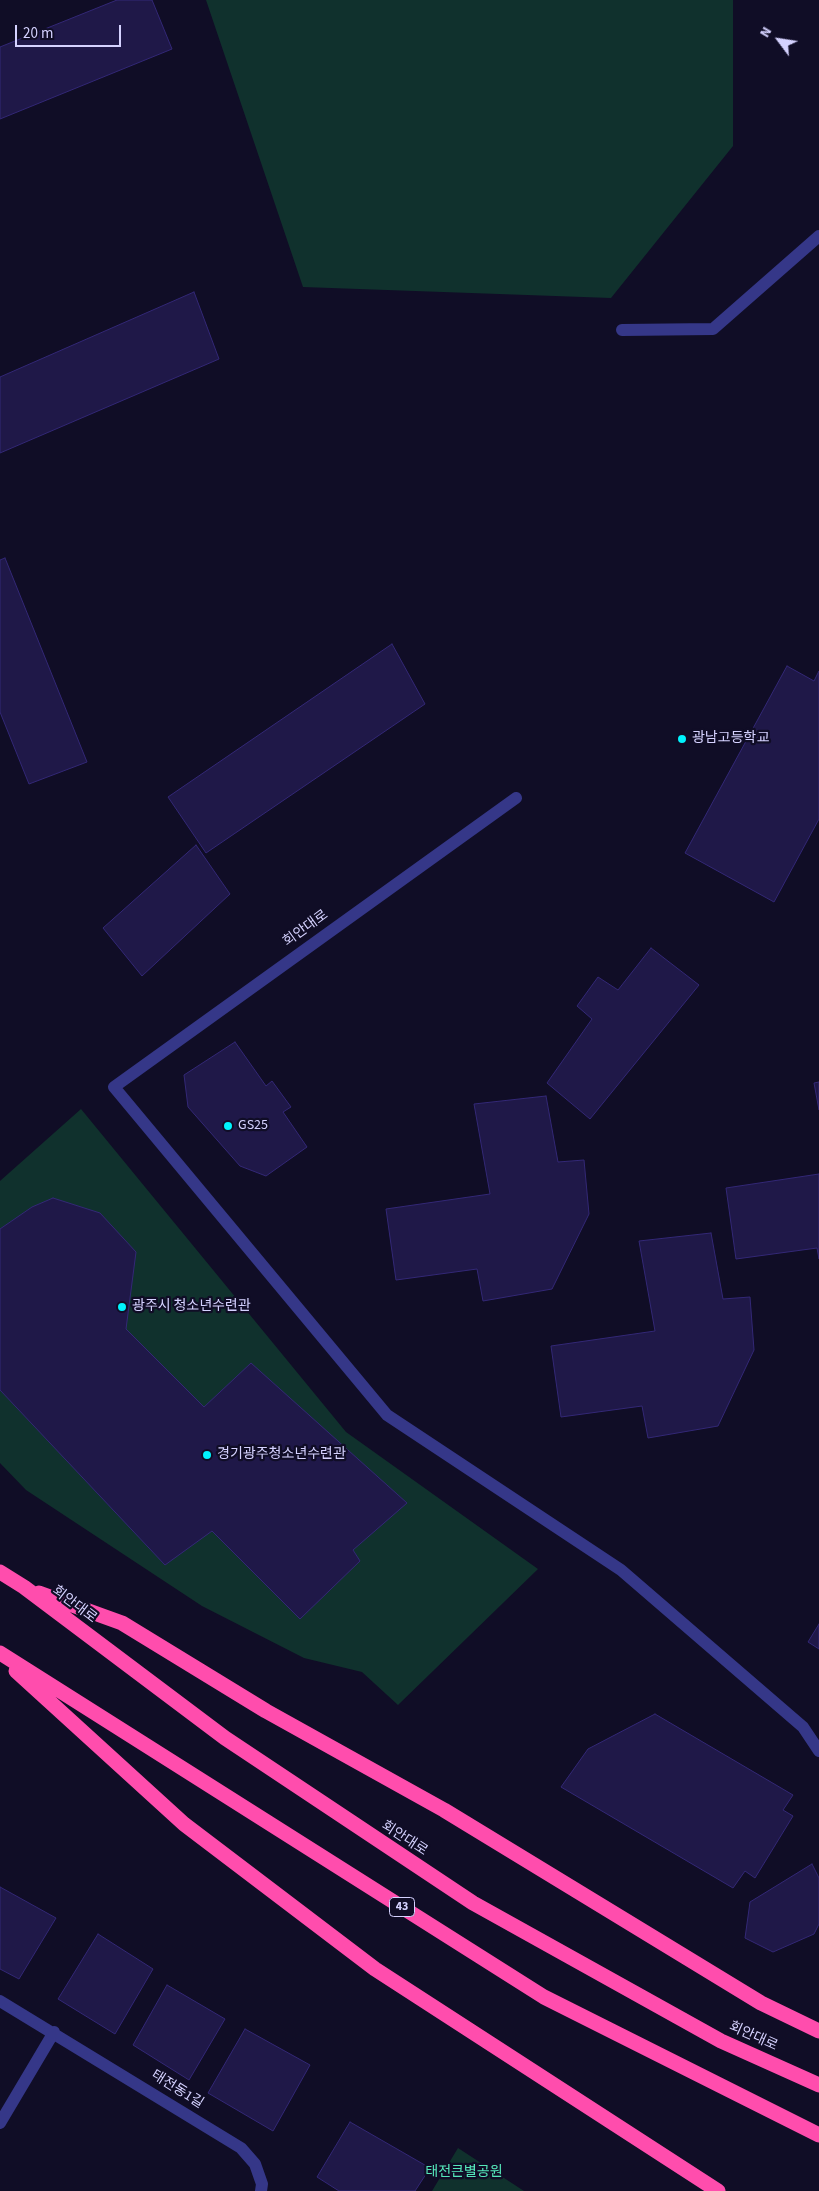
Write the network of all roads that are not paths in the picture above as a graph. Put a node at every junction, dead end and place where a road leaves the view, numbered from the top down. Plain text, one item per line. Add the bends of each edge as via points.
1 (819, 236) edge
2 (622, 330) dead end
3 (516, 798) dead end
4 (0, 1572) edge
5 (24, 1587) junction
6 (0, 1653) edge
7 (0, 1657) edge
8 (819, 1750) edge
9 (0, 2001) edge
10 (819, 2031) edge
11 (54, 2032) junction
12 (819, 2085) edge
13 (0, 2123) edge
14 (819, 2135) edge
15 (261, 2191) edge
16 (718, 2191) edge

1 - 2 street via 713,329
3 - 8 street, 회안대로 via 114,1087 387,1415 621,1570 803,1727
4 - 5 highway, 회안대로
5 - 10 highway via 122,1623 266,1711 444,1810 761,2003
5 - 12 highway, 회안대로 via 225,1738 474,1903 721,2041
6 - 14 highway, 43 via 544,1996
7 - 16 highway via 184,1824 375,1969
9 - 11 street, 태전동1길
11 - 13 street
11 - 15 street, 태전동1길 via 241,2148 255,2164

